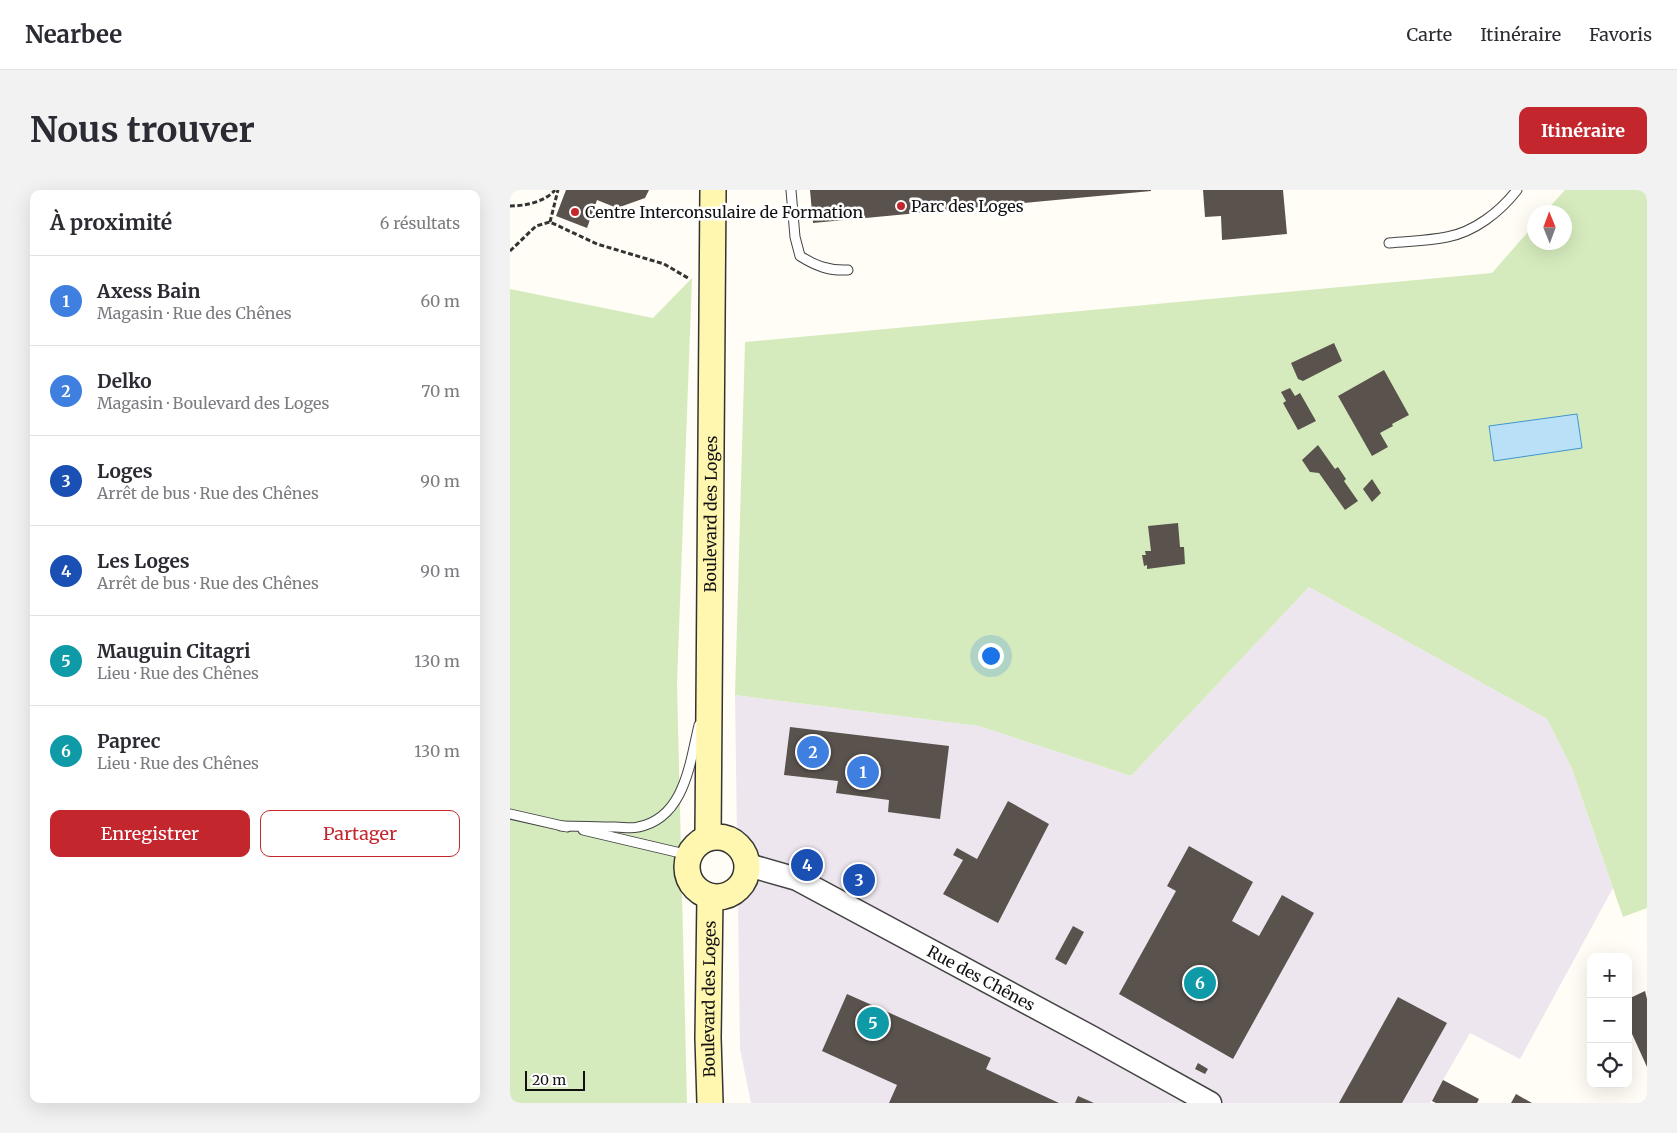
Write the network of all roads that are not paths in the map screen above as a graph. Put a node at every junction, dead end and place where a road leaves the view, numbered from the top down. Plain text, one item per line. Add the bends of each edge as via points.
1 (713, 190) edge
2 (791, 190) edge
3 (1517, 190) edge
4 (1389, 242) dead end
5 (848, 270) dead end
6 (710, 683) junction
7 (510, 814) edge
8 (562, 826) junction
9 (708, 838) junction
10 (689, 855) junction
11 (748, 865) junction
12 (710, 897) junction
13 (710, 1103) edge
14 (1210, 1103) edge

1 - 6 main road, Boulevard des Loges
2 - 5 lane via 800,256 834,271
3 - 4 lane via 1480,225 1448,237
6 - 8 lane via 685,781 670,809 658,820 637,828
6 - 9 main road, Boulevard des Loges
7 - 8 lane
8 - 10 lane
9 - 10 main road
9 - 11 main road via 726,838 734,842 746,856
10 - 12 main road via 688,876 700,892
11 - 12 main road via 744,883 737,890 720,898
11 - 14 street, Rue des Chênes via 797,879
12 - 13 main road, Boulevard des Loges

